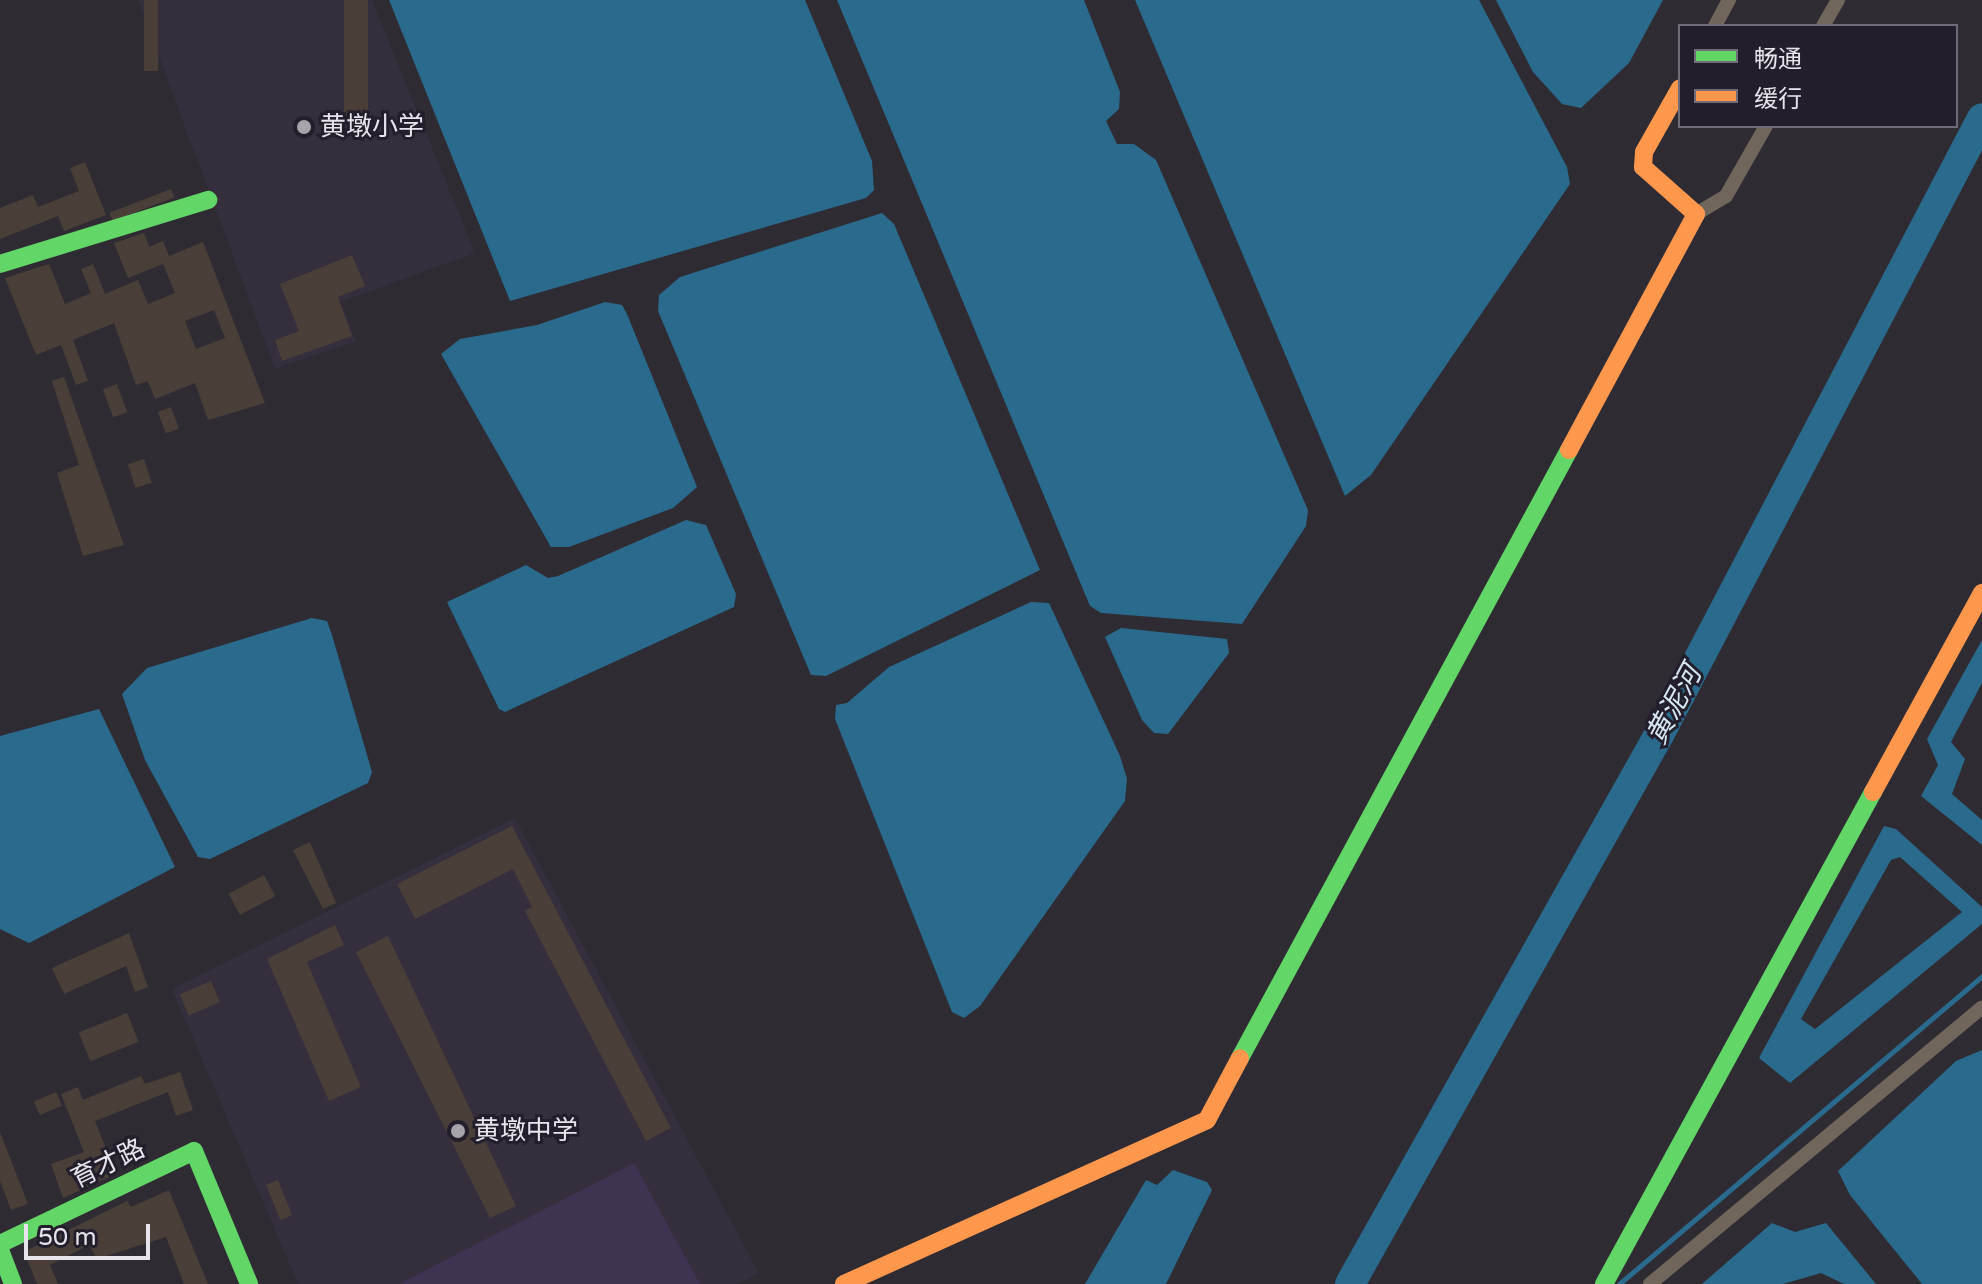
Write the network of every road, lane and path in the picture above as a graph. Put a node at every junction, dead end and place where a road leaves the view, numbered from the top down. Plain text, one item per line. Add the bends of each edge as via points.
1 (1729, 0) edge
2 (1838, 0) edge
3 (1716, 24) edge
4 (1824, 24) edge
5 (1678, 92) edge
6 (1765, 128) edge
7 (208, 200) dead end
8 (1696, 214) junction
9 (0, 264) edge
10 (1982, 593) edge
11 (1982, 1007) edge
12 (0, 1247) edge
13 (13, 1284) edge
14 (249, 1284) edge
15 (844, 1284) edge
16 (1604, 1284) edge
17 (1650, 1284) edge

1 - 3 street
2 - 4 street
5 - 8 street via 1644,152 1643,167
6 - 8 street via 1726,196
7 - 9 street
8 - 15 street via 1207,1120
10 - 16 street
11 - 17 street
12 - 13 street
12 - 14 street, 育才路 via 194,1151

